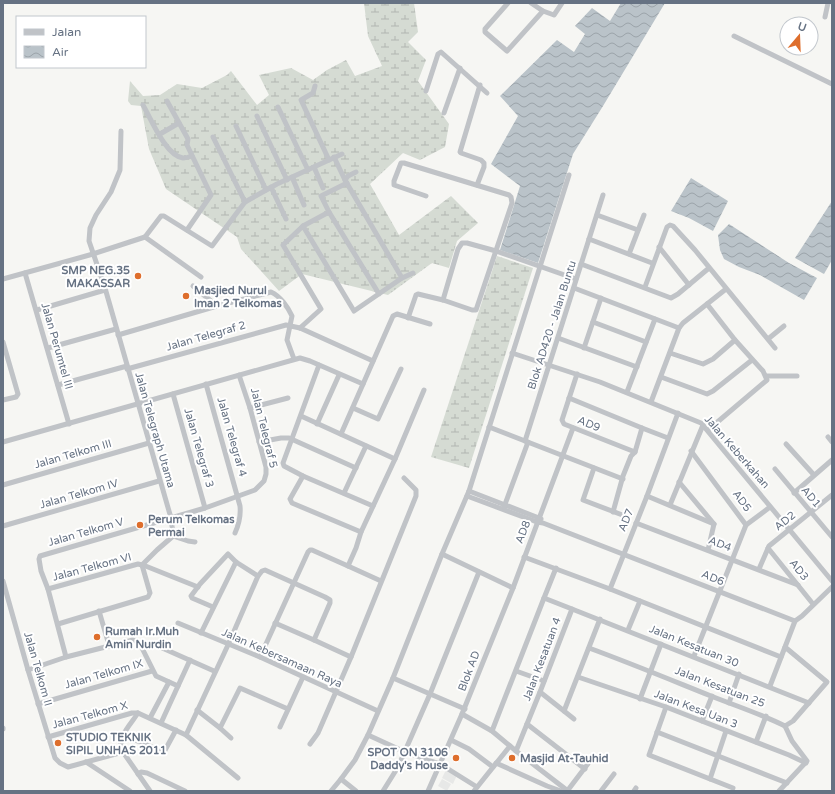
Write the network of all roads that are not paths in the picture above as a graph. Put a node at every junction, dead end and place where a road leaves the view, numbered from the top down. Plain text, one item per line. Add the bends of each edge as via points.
1 (508, 3) edge
2 (531, 3) edge
3 (562, 3) edge
4 (828, 3) edge
5 (543, 11) junction
6 (825, 17) dead end
7 (734, 36) dead end
8 (460, 68) junction
9 (832, 84) edge
10 (480, 85) junction
11 (316, 86) dead end
12 (426, 91) dead end
13 (487, 93) dead end
14 (168, 101) dead end
15 (143, 105) dead end
16 (278, 107) dead end
17 (444, 113) dead end
18 (257, 116) dead end
19 (179, 124) junction
20 (236, 126) dead end
21 (121, 131) dead end
22 (160, 134) junction
23 (213, 137) dead end
24 (342, 154) dead end
25 (192, 156) junction
26 (332, 159) junction
27 (314, 167) junction
28 (308, 170) junction
29 (356, 172) dead end
30 (569, 174) dead end
31 (289, 178) junction
32 (346, 182) junction
33 (477, 185) junction
34 (271, 187) junction
35 (323, 188) dead end
36 (266, 190) junction
37 (603, 195) dead end
38 (426, 196) dead end
39 (245, 202) junction
40 (304, 205) dead end
41 (330, 212) junction
42 (597, 215) junction
43 (644, 215) dead end
44 (286, 219) dead end
45 (303, 226) junction
46 (187, 230) junction
47 (638, 230) junction
48 (145, 237) junction
49 (589, 240) junction
50 (659, 247) junction
51 (496, 251) junction
52 (93, 254) junction
53 (629, 254) junction
54 (581, 264) junction
55 (652, 264) junction
56 (540, 267) junction
57 (709, 268) junction
58 (413, 273) dead end
59 (25, 274) junction
60 (201, 276) dead end
61 (402, 278) junction
62 (3, 279) edge
63 (576, 279) junction
64 (689, 285) junction
65 (193, 286) dead end
66 (645, 287) junction
67 (574, 288) junction
68 (726, 289) junction
69 (105, 290) junction
70 (379, 294) junction
71 (601, 298) junction
72 (443, 300) junction
73 (707, 304) junction
74 (217, 306) junction
75 (37, 310) junction
76 (408, 318) junction
77 (655, 319) junction
78 (593, 322) junction
79 (430, 324) dead end
80 (290, 325) junction
81 (784, 326) dead end
82 (300, 328) junction
83 (679, 328) junction
84 (116, 329) junction
85 (118, 335) junction
86 (558, 338) junction
87 (768, 339) junction
88 (735, 340) junction
89 (3, 342) edge
90 (646, 342) junction
91 (48, 348) junction
92 (584, 348) junction
93 (775, 348) dead end
94 (512, 353) junction
95 (670, 353) junction
96 (294, 359) junction
97 (752, 360) junction
98 (373, 361) junction
99 (319, 365) junction
100 (549, 365) junction
101 (637, 367) junction
102 (127, 368) junction
103 (401, 370) dead end
104 (577, 374) junction
105 (239, 375) junction
106 (339, 375) junction
107 (766, 376) junction
108 (797, 376) dead end
109 (661, 377) junction
110 (206, 384) junction
111 (363, 384) junction
112 (58, 385) junction
113 (424, 390) dead end
114 (628, 392) junction
115 (173, 394) junction
116 (288, 398) dead end
117 (569, 398) junction
118 (3, 400) edge
119 (651, 402) junction
120 (137, 404) junction
121 (250, 408) junction
122 (353, 408) junction
123 (678, 413) junction
124 (301, 416) junction
125 (69, 424) junction
126 (317, 424) junction
127 (703, 425) junction
128 (489, 427) junction
129 (573, 428) junction
130 (642, 428) junction
131 (708, 430) junction
132 (341, 434) junction
133 (828, 437) dead end
134 (668, 438) junction
135 (293, 440) junction
136 (3, 442) edge
137 (260, 442) junction
138 (529, 442) junction
139 (832, 442) edge
140 (149, 443) junction
141 (786, 444) dead end
142 (366, 446) junction
143 (691, 451) junction
144 (635, 452) junction
145 (563, 457) junction
146 (395, 459) junction
147 (832, 460) edge
148 (356, 468) junction
149 (594, 468) junction
150 (775, 469) dead end
151 (303, 476) junction
152 (814, 476) junction
153 (404, 478) dead end
154 (623, 479) junction
155 (160, 481) junction
156 (679, 482) junction
157 (3, 485) edge
158 (794, 492) junction
159 (344, 493) junction
160 (468, 494) junction
161 (238, 496) junction
162 (647, 496) junction
163 (832, 496) edge
164 (670, 505) junction
165 (373, 506) junction
166 (504, 507) junction
167 (770, 507) junction
168 (205, 508) junction
169 (613, 512) junction
170 (811, 512) junction
171 (625, 516) dead end
172 (170, 518) junction
173 (540, 521) junction
174 (636, 523) junction
175 (714, 524) junction
176 (746, 525) junction
177 (3, 526) edge
178 (790, 530) junction
179 (360, 532) junction
180 (235, 533) dead end
181 (173, 536) junction
182 (832, 537) edge
183 (195, 542) dead end
184 (768, 548) junction
185 (708, 550) junction
186 (624, 553) junction
187 (442, 554) junction
188 (524, 557) junction
189 (733, 560) junction
190 (236, 562) junction
191 (143, 565) junction
192 (348, 566) junction
193 (556, 568) junction
194 (759, 570) junction
195 (479, 572) junction
196 (258, 576) junction
197 (3, 581) edge
198 (832, 581) edge
199 (381, 582) junction
200 (294, 583) junction
201 (798, 585) junction
202 (832, 586) edge
203 (198, 587) junction
204 (513, 588) junction
205 (48, 589) junction
206 (610, 589) junction
207 (720, 592) junction
208 (544, 598) junction
209 (640, 601) junction
210 (813, 604) junction
211 (213, 607) junction
212 (572, 609) junction
213 (99, 611) junction
214 (600, 619) junction
215 (795, 621) junction
216 (178, 622) dead end
217 (275, 623) junction
218 (58, 624) junction
219 (706, 627) junction
220 (628, 630) junction
221 (201, 633) junction
222 (314, 640) junction
223 (661, 644) junction
224 (228, 645) junction
225 (109, 646) junction
226 (160, 647) dead end
227 (785, 647) junction
228 (589, 648) junction
229 (694, 656) junction
230 (66, 657) junction
231 (260, 657) junction
232 (351, 657) junction
233 (781, 657) junction
234 (190, 660) junction
235 (28, 670) junction
236 (152, 671) junction
237 (214, 671) junction
238 (516, 671) junction
239 (651, 671) junction
240 (739, 674) junction
241 (303, 677) junction
242 (578, 677) junction
243 (393, 678) junction
244 (544, 680) junction
245 (169, 682) junction
246 (178, 686) junction
247 (770, 686) junction
248 (336, 692) junction
249 (540, 692) junction
250 (430, 694) junction
251 (712, 696) junction
252 (640, 699) junction
253 (729, 703) junction
254 (809, 703) junction
255 (38, 704) junction
256 (666, 707) junction
257 (288, 709) junction
258 (197, 710) junction
259 (378, 711) junction
260 (463, 711) junction
261 (564, 711) junction
262 (138, 713) junction
263 (766, 716) junction
264 (150, 718) junction
265 (574, 720) dead end
266 (702, 721) junction
267 (161, 723) junction
268 (527, 724) junction
269 (784, 726) junction
270 (220, 728) junction
271 (280, 728) dead end
272 (176, 730) junction
273 (492, 731) junction
274 (726, 731) junction
275 (656, 732) junction
276 (186, 735) junction
277 (368, 736) junction
278 (48, 737) junction
279 (231, 738) dead end
280 (135, 740) dead end
281 (451, 740) junction
282 (756, 742) junction
283 (310, 744) dead end
284 (510, 746) junction
285 (516, 751) junction
286 (123, 752) junction
287 (405, 752) junction
288 (718, 756) junction
289 (593, 757) dead end
290 (86, 762) junction
291 (806, 763) junction
292 (440, 764) junction
293 (495, 765) junction
294 (584, 769) junction
295 (138, 774) junction
296 (614, 774) dead end
297 (238, 778) dead end
298 (341, 779) junction
299 (710, 779) junction
300 (787, 783) junction
301 (732, 788) dead end
302 (476, 789) edge
303 (130, 791) edge
304 (150, 791) edge
305 (185, 791) edge
306 (331, 791) edge
307 (356, 791) edge
308 (383, 791) edge
309 (428, 791) edge
310 (558, 791) edge
311 (568, 791) edge
312 (600, 791) edge
313 (779, 791) edge

1 - 5 street via 486,27 485,32 507,51
2 - 5 street
3 - 5 street via 554,15
4 - 6 street
7 - 9 street
8 - 10 street
8 - 12 street via 440,52
8 - 17 street
10 - 13 street
10 - 33 street via 460,152 484,163
11 - 26 street via 313,93 301,100
14 - 19 street
15 - 22 street
16 - 28 street
18 - 31 street
19 - 22 street
19 - 25 street via 188,139 187,146
20 - 36 street
21 - 52 street, Jalan Telegraph Utama via 120,170 89,232
22 - 25 street via 168,149 175,154 184,158
23 - 39 street
24 - 26 street
25 - 46 street via 211,195
26 - 27 street
26 - 32 street
27 - 28 street
27 - 35 street
28 - 31 street
29 - 32 street via 348,176
30 - 56 street
31 - 34 street
31 - 40 street
32 - 41 street via 321,196
32 - 61 street
33 - 38 street via 401,163 394,185
33 - 51 street via 509,195 512,199
34 - 36 street
34 - 44 street
36 - 39 street
37 - 42 street, Blok AD420 - Jalan Buntu
39 - 46 street via 212,246
41 - 45 street
41 - 70 street
42 - 47 street
42 - 49 street, Blok AD420 - Jalan Buntu
43 - 47 street
45 - 70 street via 354,311
45 - 82 street via 283,245 321,309
46 - 48 street via 161,216
47 - 53 street
48 - 52 street
48 - 60 street
49 - 53 street
49 - 54 street, Blok AD420 - Jalan Buntu
50 - 55 street
50 - 57 street via 667,227 673,226
50 - 64 street
51 - 56 street
51 - 72 street via 467,243 460,245
51 - 72 street via 476,310
52 - 59 street
52 - 69 street, Jalan Telegraph Utama
53 - 55 street
54 - 63 street, Blok AD420 - Jalan Buntu
54 - 66 street
55 - 66 street
56 - 63 street
56 - 94 street
57 - 64 street
57 - 68 street
58 - 61 street
59 - 62 street
59 - 75 street, Jalan Perumtel III
61 - 70 street
63 - 67 street, Blok AD420 - Jalan Buntu
64 - 66 street via 671,298
65 - 74 street
67 - 71 street
67 - 86 street, Blok AD420 - Jalan Buntu
68 - 73 street
68 - 87 street
69 - 75 street
69 - 84 street, Jalan Telegraph Utama
71 - 77 street
71 - 78 street
72 - 76 street via 417,294
73 - 83 street
73 - 88 street
74 - 80 street via 271,292 289,310 293,318
74 - 85 street
75 - 91 street, Jalan Perumtel III
76 - 79 street
76 - 98 street via 394,315
77 - 83 street
77 - 90 street
78 - 90 street
78 - 92 street
80 - 82 street
80 - 96 street via 287,340
80 - 102 street, Jalan Telegraf 2 via 270,328
81 - 87 street
82 - 98 street
83 - 95 street
84 - 85 street, Jalan Telegraph Utama
84 - 91 street
85 - 102 street, Jalan Telegraph Utama
86 - 92 street
86 - 100 street, Blok AD420 - Jalan Buntu
87 - 93 street
88 - 95 street via 706,363 700,364
88 - 97 street
89 - 118 street via 18,392 18,395
90 - 101 street
91 - 112 street, Jalan Perumtel III
92 - 101 street
94 - 100 street, Jalan Keberkahan
94 - 128 street
95 - 109 street
96 - 99 street via 304,359
96 - 105 street
97 - 107 street
97 - 109 street via 710,393
98 - 111 street
99 - 106 street
99 - 124 street
100 - 104 street, Jalan Keberkahan
100 - 138 street, Blok AD420 - Jalan Buntu
101 - 114 street
102 - 112 street, Jalan Telegraf 2
102 - 120 street, Jalan Telegraph Utama
103 - 122 street via 378,419
104 - 114 street, Jalan Keberkahan
104 - 117 street, AD9
105 - 110 street
105 - 121 street, Jalan Telegraf 5
106 - 111 street
106 - 126 street
107 - 108 street
107 - 131 street via 766,381
109 - 119 street
110 - 115 street
110 - 161 street, Jalan Telegraf 4
111 - 122 street
112 - 125 street, Jalan Perumtel III
113 - 146 street
114 - 119 street, Jalan Keberkahan
115 - 120 street
115 - 168 street, Jalan Telegraf 3
116 - 121 street
117 - 129 street, AD9 via 562,420 564,424
117 - 130 street
119 - 123 street, Jalan Keberkahan
120 - 125 street
120 - 140 street, Jalan Telegraph Utama
121 - 137 street, Jalan Telegraf 5
122 - 132 street
123 - 127 street, Jalan Keberkahan
123 - 134 street, AD7
124 - 126 street
124 - 135 street
125 - 136 street
126 - 132 street
127 - 131 street, Jalan Keberkahan
127 - 143 street
128 - 138 street
128 - 160 street
129 - 144 street, AD9
129 - 145 street, AD8
130 - 134 street
130 - 144 street
131 - 167 street, Jalan Keberkahan
132 - 142 street
133 - 139 street
134 - 162 street, AD7
135 - 137 street via 284,437
135 - 148 street
135 - 151 street via 283,464
137 - 161 street, Jalan Telegraf 5 via 266,467 264,480 255,490
138 - 145 street
138 - 166 street, Blok AD420 - Jalan Buntu
140 - 155 street, Jalan Telegraph Utama
140 - 157 street, Jalan Telkom III
141 - 152 street
142 - 146 street
142 - 148 street
143 - 156 street
143 - 176 street, AD5
144 - 154 street via 631,456
145 - 149 street
145 - 173 street, AD8
146 - 165 street
147 - 152 street
148 - 159 street
149 - 154 street
149 - 169 street via 582,499
150 - 158 street, AD1
151 - 159 street
151 - 179 street via 290,499 292,503
152 - 158 street
153 - 199 street via 417,492
154 - 169 street
155 - 172 street, Jalan Telegraph Utama
155 - 177 street, Jalan Telkom IV
156 - 164 street
156 - 175 street
158 - 170 street, AD1
159 - 165 street
160 - 166 street, AD6
160 - 187 street
161 - 168 street, Jalan Telegraf 5
161 - 180 street, Jalan Telegraf 4 via 241,514
162 - 164 street
162 - 174 street, AD7
163 - 170 street, AD2
164 - 175 street
165 - 179 street
166 - 173 street, AD6
167 - 176 street
167 - 178 street, Jalan Keberkahan
168 - 172 street, Jalan Telegraf 5
169 - 171 street
170 - 178 street, AD2
170 - 182 street, AD1
172 - 181 street, Jalan Telegraph Utama
172 - 205 street, Jalan Telkom V via 41,555 39,559
173 - 186 street, AD6
173 - 188 street, AD8
174 - 185 street, AD4
174 - 186 street, AD7
175 - 185 street
176 - 189 street, AD5
178 - 184 street, AD2
178 - 198 street, Jalan Keberkahan
179 - 192 street
181 - 183 street
181 - 191 street
184 - 194 street, AD2
184 - 201 street, AD3
185 - 189 street, AD4
186 - 206 street, AD7
186 - 207 street, AD6
187 - 195 street
187 - 243 street
188 - 193 street, AD8
188 - 204 street, Blok AD
189 - 194 street, AD4
189 - 207 street, AD5
190 - 196 street
190 - 203 street via 230,555 226,555
190 - 211 street
191 - 203 street
191 - 205 street, Jalan Telkom VI via 138,564
191 - 213 street via 150,593 148,597
192 - 199 street
192 - 200 street via 310,550
193 - 206 street, AD8
193 - 208 street
194 - 201 street, AD4
195 - 204 street
195 - 250 street
196 - 200 street via 265,570
196 - 224 street
197 - 235 street, Jalan Telkom II
199 - 232 street
200 - 217 street
200 - 222 street via 330,600 330,606
201 - 210 street, AD3
202 - 210 street
203 - 211 street via 192,598
204 - 260 street, Blok AD
205 - 218 street, Jalan Telkom V
206 - 209 street, AD8
207 - 215 street, AD6
207 - 219 street, AD5
208 - 212 street, Jalan Kesatuan 4
208 - 238 street
209 - 219 street, AD8
209 - 220 street
210 - 215 street
211 - 221 street
212 - 214 street, Jalan Kesatuan 30
212 - 244 street, Jalan Kesatuan 4
213 - 218 street
213 - 225 street
214 - 220 street, Jalan Kesatuan 30
214 - 228 street
215 - 227 street
216 - 221 street, Jalan Kebersamaan Raya
217 - 222 street
217 - 231 street
218 - 230 street, Jalan Telkom V
219 - 229 street, AD5
219 - 233 street, AD8
220 - 223 street, Jalan Kesatuan 30
221 - 224 street, Jalan Kebersamaan Raya
222 - 232 street
223 - 229 street, Jalan Kesatuan 30
223 - 239 street
224 - 231 street, Jalan Kebersamaan Raya
224 - 237 street
225 - 230 street
225 - 236 street via 133,640 138,642
226 - 234 street
227 - 233 street
227 - 254 street via 827,682
228 - 239 street, Jalan Kesatuan 25
228 - 242 street
229 - 240 street, Jalan Kesatuan 30
230 - 235 street
231 - 241 street, Jalan Kebersamaan Raya
232 - 248 street
233 - 247 street
234 - 237 street
234 - 246 street
235 - 255 street, Jalan Telkom II
236 - 245 street via 156,676
236 - 255 street, Jalan Telkom IX
237 - 258 street
238 - 244 street
238 - 273 street
239 - 251 street, Jalan Kesatuan 25
239 - 252 street
240 - 247 street, Jalan Kesatuan 30
240 - 253 street
241 - 248 street, Jalan Kebersamaan Raya
241 - 257 street
242 - 252 street, Jalan Kesa Uan 3
242 - 261 street
243 - 250 street
243 - 259 street
244 - 249 street, Jalan Kesatuan 4
245 - 246 street
245 - 264 street
246 - 267 street
247 - 254 street, Jalan Kesatuan 30
248 - 259 street, Jalan Kebersamaan Raya
248 - 283 street via 318,733
249 - 261 street
249 - 268 street, Jalan Kesatuan 4
250 - 260 street
250 - 287 street
251 - 253 street, Jalan Kesatuan 25
251 - 266 street
252 - 256 street, Jalan Kesa Uan 3
253 - 263 street, Jalan Kesatuan 25
254 - 269 street
255 - 278 street, Jalan Telkom II
256 - 266 street, Jalan Kesa Uan 3
256 - 275 street
257 - 270 street via 240,688
257 - 271 street
258 - 270 street
258 - 276 street
259 - 277 street
260 - 273 street
260 - 281 street, Blok AD
261 - 265 street
262 - 264 street, Jalan Telkom X
262 - 278 street, Jalan Telkom X
262 - 286 street via 121,739 120,746
263 - 269 street, Jalan Kesatuan 25
263 - 282 street
264 - 267 street, Jalan Telkom X
266 - 274 street, Jalan Kesa Uan 3
267 - 272 street, Jalan Telkom X
268 - 285 street, Jalan Kesatuan 4
268 - 294 street
269 - 291 street
270 - 279 street
272 - 276 street, Jalan Telkom X
272 - 280 street via 164,752
273 - 284 street
274 - 282 street, Jalan Kesa Uan 3
274 - 288 street
275 - 288 street
275 - 299 street via 650,756
276 - 297 street, Jalan Telkom X
277 - 287 street
277 - 298 street
278 - 290 street, Jalan Telkom II via 53,754 65,766
281 - 292 street, Blok AD
281 - 293 street
282 - 291 street, Jalan Kesa Uan 3
284 - 285 street
284 - 293 street
285 - 311 street
286 - 290 street
286 - 295 street
287 - 292 street
287 - 308 street via 395,774
288 - 299 street
288 - 300 street
289 - 294 street
290 - 303 street
291 - 300 street
292 - 302 street
292 - 309 street, Blok AD
293 - 302 street
293 - 310 street
294 - 311 street
295 - 304 street
295 - 305 street via 147,773
296 - 312 street
298 - 306 street
298 - 307 street
299 - 301 street
300 - 313 street

